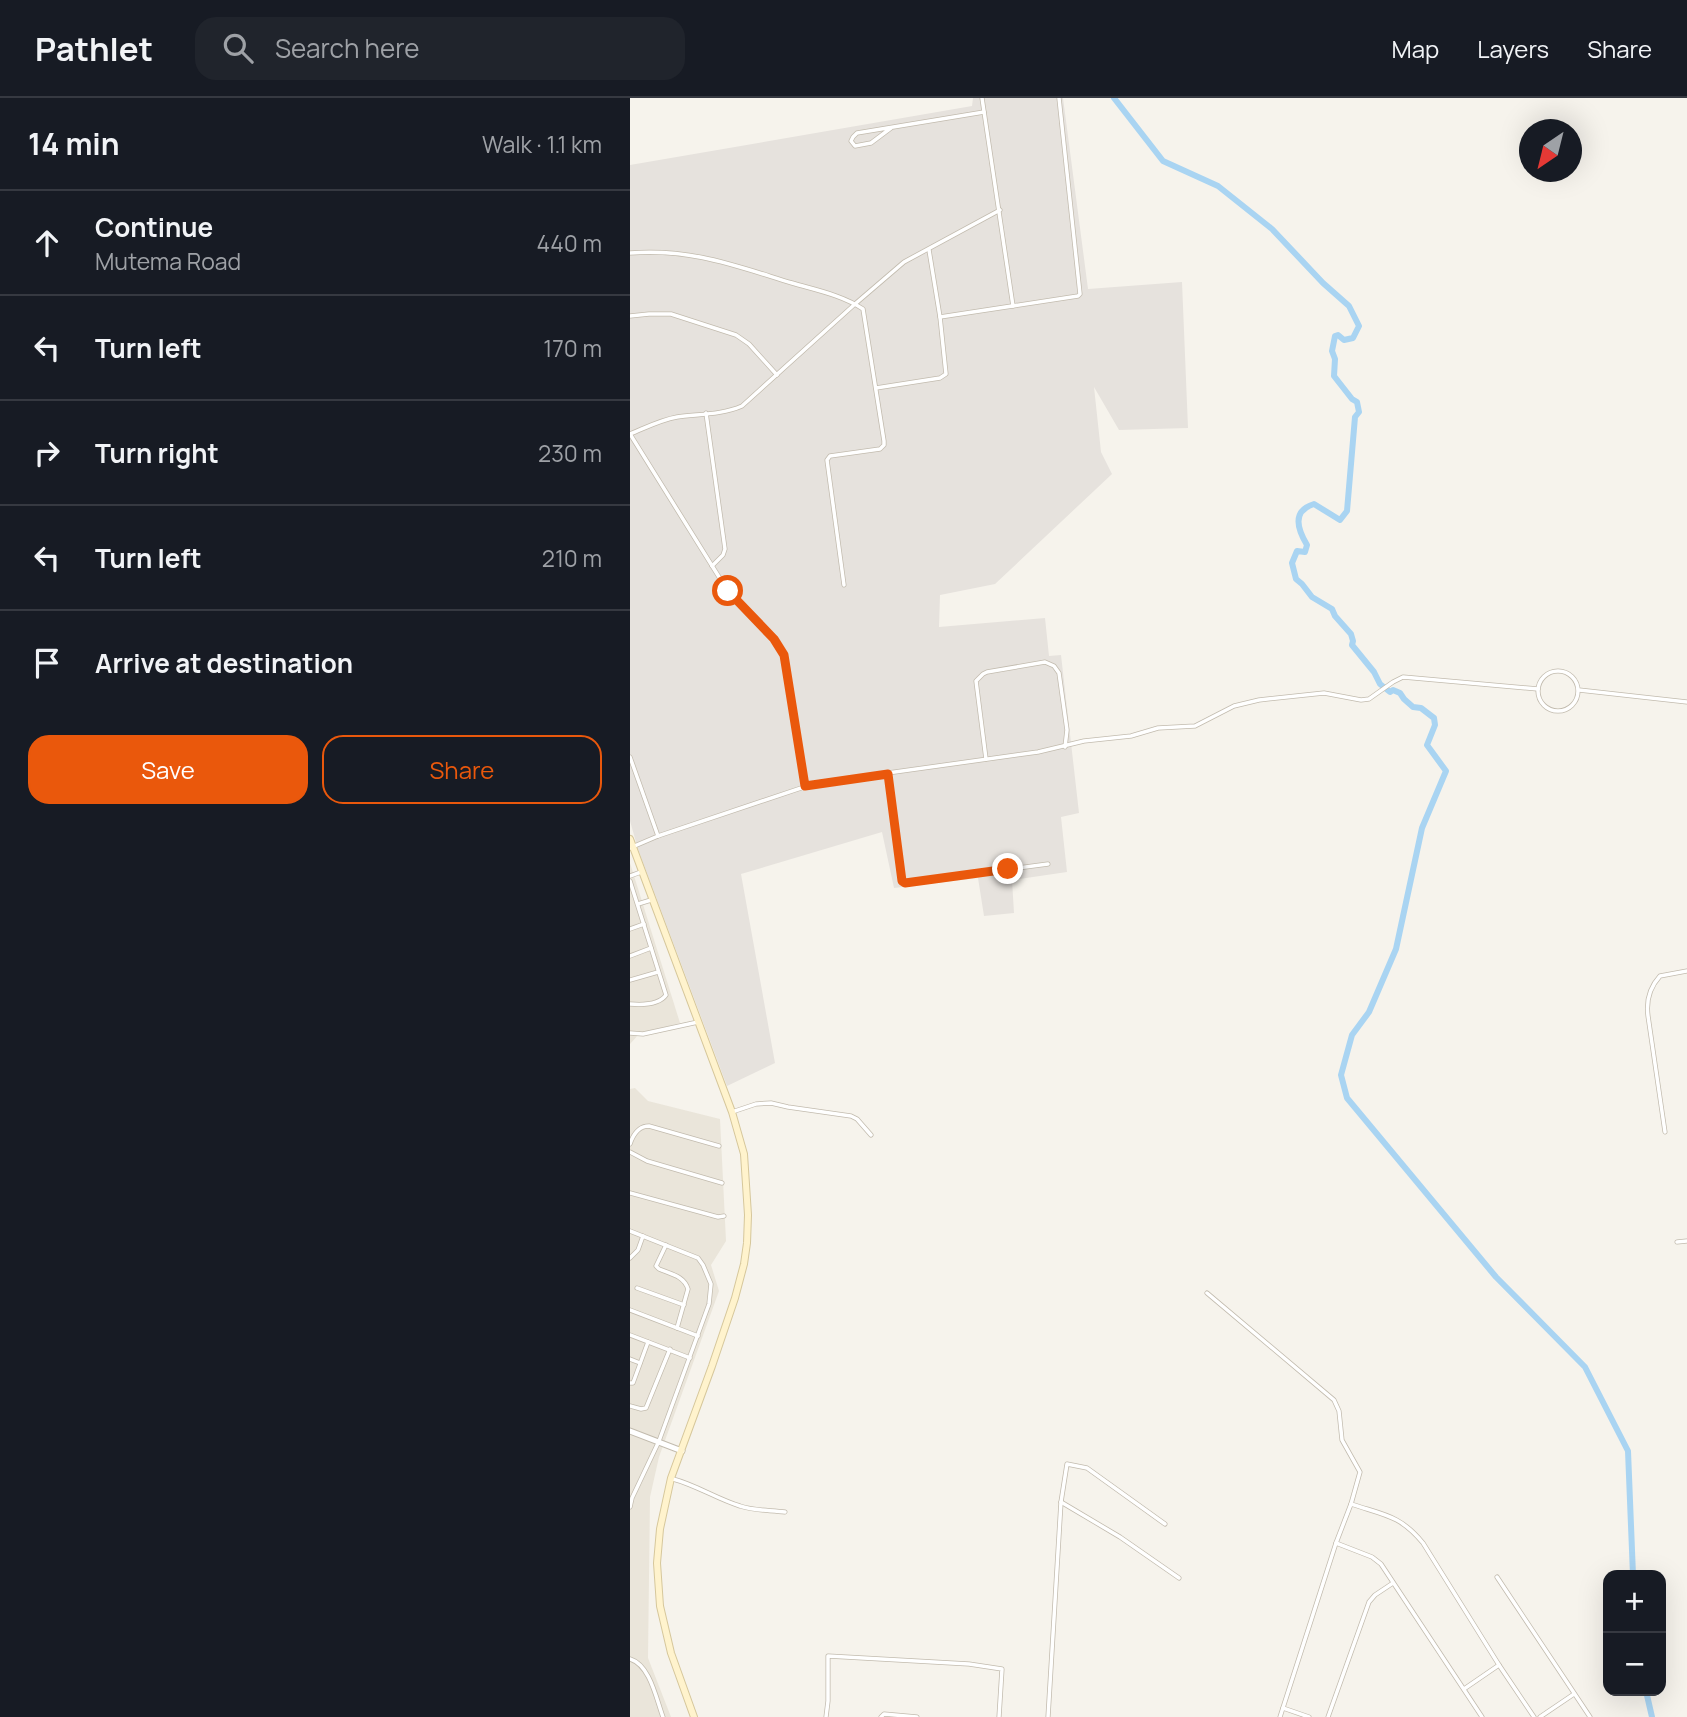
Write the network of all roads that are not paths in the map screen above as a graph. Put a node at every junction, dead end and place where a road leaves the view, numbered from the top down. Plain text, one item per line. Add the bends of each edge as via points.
1 (982, 98) edge
2 (1059, 98) edge
3 (984, 112) junction
4 (891, 128) junction
5 (1000, 210) junction
6 (929, 249) junction
7 (630, 253) edge
8 (855, 304) junction
9 (1013, 306) junction
10 (630, 316) edge
11 (940, 317) junction
12 (777, 375) junction
13 (876, 388) junction
14 (706, 413) junction
15 (630, 434) edge
16 (712, 566) junction
17 (844, 585) dead end
18 (1538, 689) junction
19 (1579, 690) junction
20 (1687, 702) edge
21 (1065, 747) junction
22 (630, 757) edge
23 (986, 759) junction
24 (888, 774) junction
25 (805, 786) junction
26 (658, 836) junction
27 (630, 839) edge
28 (631, 848) edge
29 (1048, 864) dead end
30 (642, 872) junction
31 (630, 878) edge
32 (652, 900) junction
33 (630, 903) edge
34 (637, 903) junction
35 (644, 924) junction
36 (630, 929) edge
37 (651, 948) junction
38 (630, 956) edge
39 (1687, 971) edge
40 (658, 972) junction
41 (630, 980) edge
42 (630, 1004) edge
43 (698, 1022) junction
44 (630, 1033) edge
45 (732, 1112) junction
46 (1665, 1132) dead end
47 (871, 1135) dead end
48 (630, 1144) edge
49 (719, 1146) dead end
50 (630, 1152) edge
51 (722, 1183) dead end
52 (630, 1194) edge
53 (724, 1216) dead end
54 (630, 1231) edge
55 (643, 1236) junction
56 (1687, 1241) edge
57 (1677, 1242) dead end
58 (666, 1245) junction
59 (630, 1258) edge
60 (637, 1288) dead end
61 (1207, 1293) dead end
62 (684, 1305) junction
63 (630, 1310) edge
64 (677, 1328) junction
65 (630, 1335) edge
66 (698, 1336) junction
67 (649, 1341) junction
68 (670, 1349) junction
69 (690, 1358) junction
70 (630, 1359) edge
71 (640, 1363) junction
72 (630, 1383) edge
73 (630, 1406) edge
74 (630, 1431) edge
75 (659, 1441) junction
76 (682, 1451) junction
77 (671, 1478) junction
78 (1061, 1502) junction
79 (1351, 1504) junction
80 (630, 1507) edge
81 (785, 1512) dead end
82 (1165, 1524) dead end
83 (1336, 1543) junction
84 (1497, 1577) dead end
85 (1179, 1578) dead end
86 (1393, 1583) junction
87 (630, 1658) edge
88 (1499, 1665) junction
89 (1464, 1689) junction
90 (1574, 1693) junction
91 (1283, 1708) junction
92 (663, 1717) edge
93 (694, 1717) edge
94 (826, 1717) edge
95 (881, 1717) edge
96 (917, 1717) edge
97 (999, 1717) edge
98 (1048, 1717) edge
99 (1280, 1717) edge
100 (1309, 1717) edge
101 (1328, 1717) edge
102 (1482, 1717) edge
103 (1534, 1717) edge
104 (1540, 1717) edge
105 (1590, 1717) edge

1 - 3 street
2 - 9 street via 1080,293
3 - 4 street
3 - 5 street
4 - 4 street via 857,133 851,141 855,146 868,144
5 - 6 street
5 - 9 street
6 - 8 street via 904,262
6 - 11 street
7 - 8 street via 695,255
8 - 12 street
8 - 13 street via 863,309
9 - 11 street
10 - 12 street via 671,314 736,335
11 - 13 street via 944,376
12 - 14 street via 742,406
13 - 17 street via 884,445 827,460
14 - 15 street via 665,420
14 - 16 street via 725,549
15 - 16 street
16 - 25 street via 784,655
18 - 19 street via 1541,680 1556,671 1573,677
18 - 19 street via 1539,699 1554,711 1572,707
18 - 21 street via 1403,677 1369,699 1324,693 1259,700 1234,706 1195,726 1158,728
19 - 20 street
21 - 23 street
21 - 23 street via 1059,673 1045,662 987,672 976,681
22 - 26 street
23 - 24 street
24 - 25 street
24 - 29 street via 905,883
25 - 26 street
26 - 28 street
27 - 28 main road
28 - 30 main road
30 - 31 street
30 - 32 main road
31 - 34 street
32 - 34 street
32 - 43 main road
33 - 34 street
34 - 35 street
35 - 36 street
35 - 37 street
37 - 38 street
37 - 40 street
39 - 46 street via 1660,976 1647,1003
40 - 41 street
40 - 42 street via 664,998
43 - 44 street
43 - 45 main road
45 - 47 street via 776,1104 851,1116
45 - 76 main road via 744,1154 746,1254
48 - 49 street via 637,1131 649,1125
50 - 51 street
52 - 53 street
54 - 55 street
55 - 58 street
55 - 59 street
56 - 57 street
58 - 62 street via 656,1266 686,1283
58 - 66 street via 698,1258 710,1279 711,1295
60 - 62 street
61 - 79 street via 1334,1401 1342,1440 1360,1472
62 - 64 street
63 - 64 street
64 - 66 street
65 - 67 street
66 - 69 street
67 - 68 street
67 - 71 street
68 - 69 street
68 - 73 street via 646,1408
69 - 75 street
70 - 71 street
71 - 72 street
74 - 75 street
75 - 76 street
75 - 80 street
76 - 77 main road
77 - 81 street via 744,1507
77 - 93 main road via 657,1563 660,1606
78 - 82 street via 1067,1464 1087,1468
78 - 85 street
78 - 98 street
79 - 83 street
79 - 88 street via 1394,1518 1415,1533
83 - 86 street via 1375,1559
83 - 91 street
84 - 90 street
86 - 89 street
86 - 101 street via 1369,1602
87 - 92 street via 646,1670
88 - 89 street
88 - 103 street
89 - 102 street
90 - 104 street
90 - 105 street
91 - 99 street
91 - 100 street
94 - 97 street via 828,1657 1002,1668
95 - 96 street

